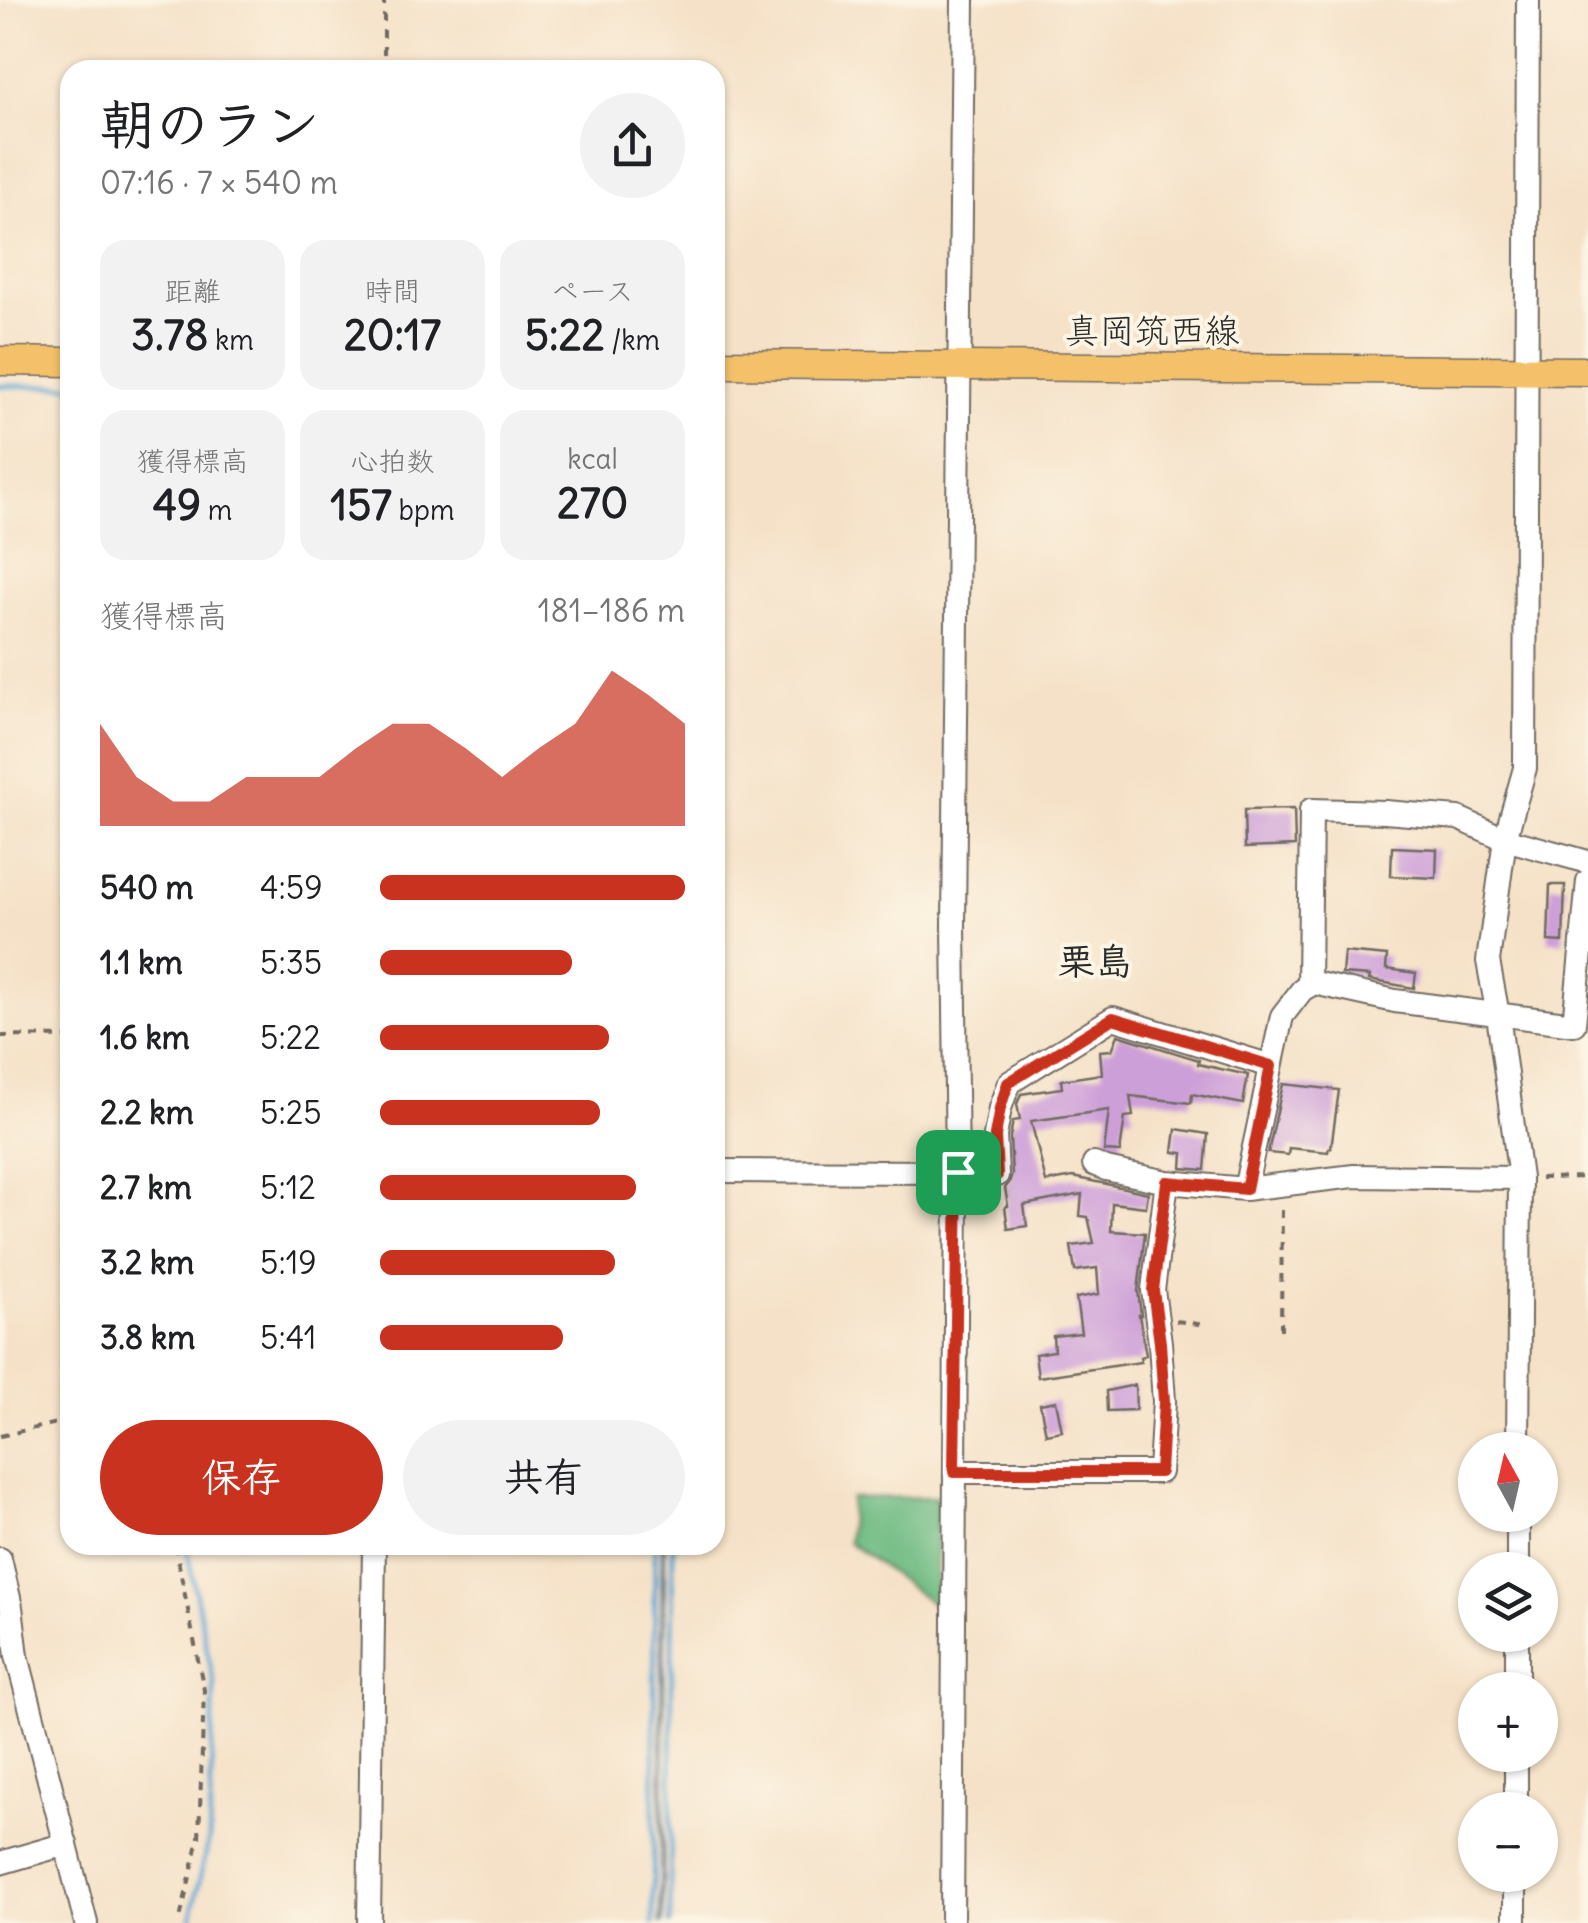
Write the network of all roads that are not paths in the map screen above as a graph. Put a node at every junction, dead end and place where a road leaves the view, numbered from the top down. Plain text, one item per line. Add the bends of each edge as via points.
1 (963, 0) edge
2 (1528, 0) edge
3 (0, 362) edge
4 (60, 362) edge
5 (725, 364) edge
6 (960, 366) junction
7 (1527, 370) junction
8 (1588, 371) edge
9 (1505, 839) junction
10 (1588, 862) edge
11 (1588, 882) edge
12 (1308, 986) junction
13 (1498, 1015) junction
14 (1271, 1066) junction
15 (1094, 1164) dead end
16 (725, 1171) edge
17 (958, 1172) junction
18 (1520, 1178) junction
19 (1167, 1182) junction
20 (1246, 1189) junction
21 (1518, 1432) edge
22 (954, 1472) junction
23 (374, 1555) edge
24 (0, 1559) edge
25 (66, 1844) junction
26 (0, 1863) edge
27 (1516, 1892) edge
28 (86, 1923) edge
29 (369, 1923) edge
30 (952, 1923) edge
31 (1515, 1923) edge

1 - 6 street
2 - 7 street
3 - 4 main road
5 - 6 main road, 真岡筑西線
6 - 7 main road, 真岡筑西線
6 - 17 street
7 - 8 main road, 真岡筑西線
7 - 9 street via 1526,768
9 - 10 street
9 - 12 street via 1458,818 1311,810
9 - 13 street via 1488,960
11 - 13 street via 1574,1024
12 - 13 street
12 - 14 street via 1282,1016
13 - 18 street
14 - 17 street via 1113,1018 1008,1083 995,1136 997,1175
14 - 20 street
15 - 19 street
16 - 17 street
17 - 22 street
18 - 20 street via 1354,1176
18 - 21 street
19 - 20 street
19 - 22 street via 1153,1290 1164,1401 1160,1472
22 - 30 street
23 - 29 street
24 - 25 street via 17,1656
25 - 26 street
25 - 28 street
27 - 31 street

